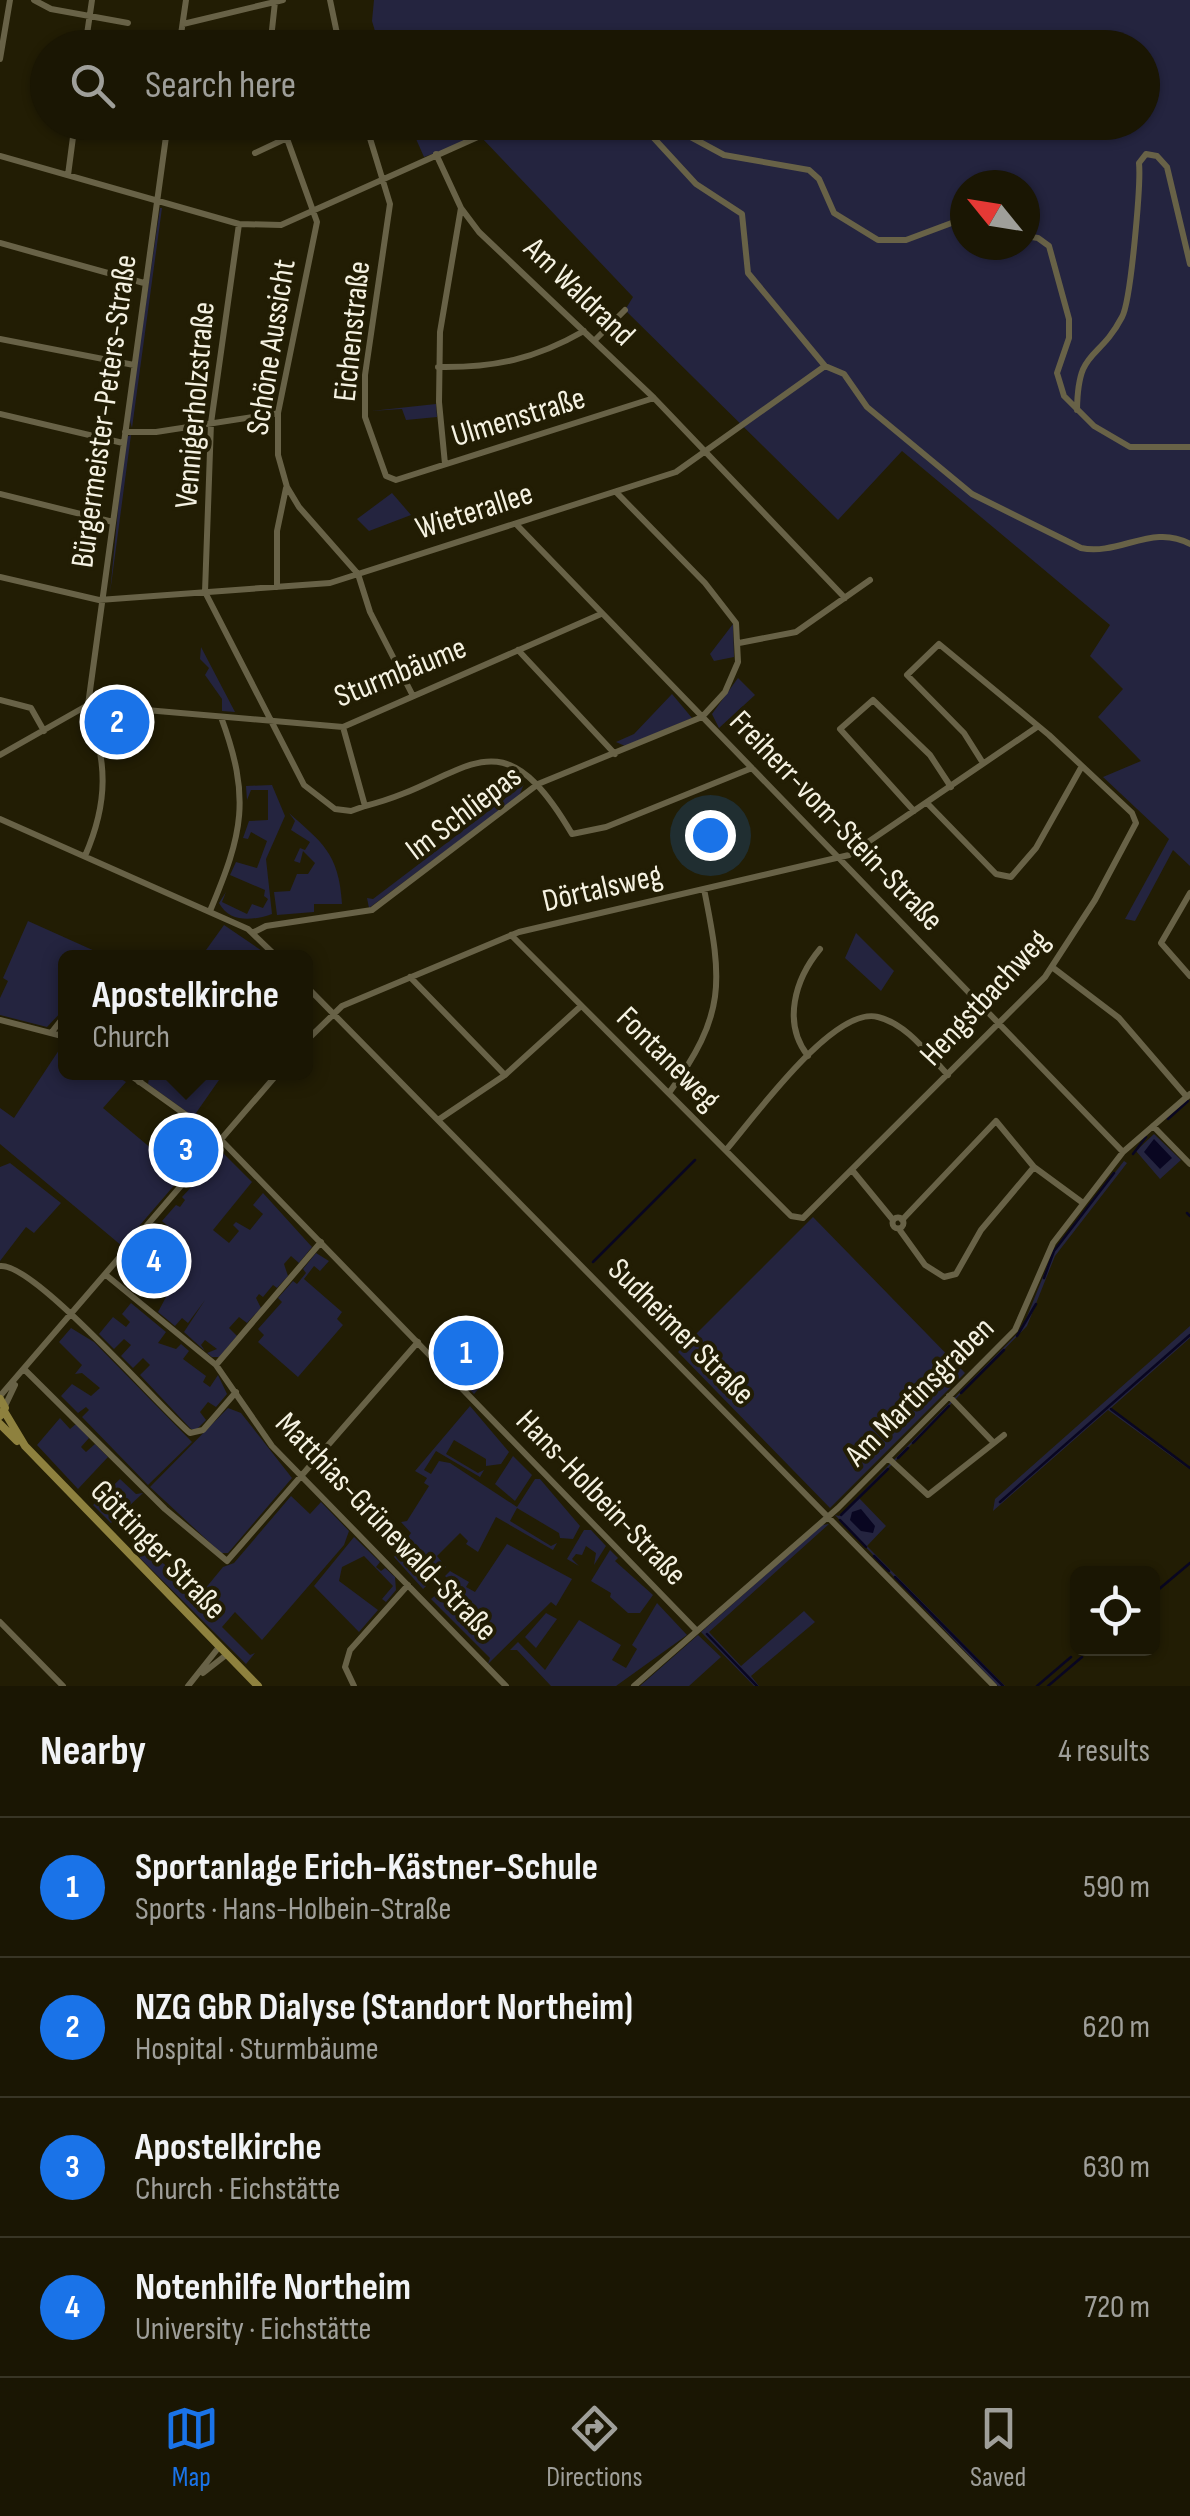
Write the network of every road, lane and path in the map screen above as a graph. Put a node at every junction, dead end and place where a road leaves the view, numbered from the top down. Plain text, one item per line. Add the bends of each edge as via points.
1 (10, 0) edge
2 (34, 0) edge
3 (92, 0) edge
4 (186, 0) edge
5 (330, 0) edge
6 (279, 1) edge
7 (89, 18) junction
8 (128, 23) dead end
9 (182, 24) junction
10 (87, 30) edge
11 (181, 30) edge
12 (273, 30) edge
13 (336, 30) edge
14 (0, 60) edge
15 (73, 140) edge
16 (165, 140) edge
17 (282, 140) edge
18 (287, 140) edge
19 (370, 140) edge
20 (470, 140) edge
21 (656, 140) edge
22 (697, 140) edge
23 (255, 153) dead end
24 (436, 154) junction
25 (0, 156) edge
26 (68, 175) junction
27 (383, 177) junction
28 (157, 201) junction
29 (315, 208) junction
30 (461, 208) junction
31 (239, 224) junction
32 (950, 224) edge
33 (460, 232) junction
34 (478, 232) junction
35 (1040, 239) edge
36 (0, 243) edge
37 (1190, 264) edge
38 (144, 282) junction
39 (625, 310) dead end
40 (584, 331) junction
41 (0, 340) edge
42 (595, 340) junction
43 (134, 365) junction
44 (825, 366) junction
45 (438, 367) junction
46 (654, 398) junction
47 (1077, 410) junction
48 (278, 413) junction
49 (0, 414) edge
50 (211, 423) junction
51 (125, 432) junction
52 (123, 443) junction
53 (1190, 447) edge
54 (707, 452) junction
55 (445, 464) junction
56 (396, 480) joint
57 (286, 487) junction
58 (616, 492) junction
59 (0, 494) edge
60 (113, 522) junction
61 (515, 524) junction
62 (1190, 544) edge
63 (358, 574) junction
64 (0, 577) edge
65 (870, 580) dead end
66 (277, 588) junction
67 (205, 592) junction
68 (845, 598) junction
69 (103, 599) junction
70 (602, 614) junction
71 (739, 643) junction
72 (518, 650) junction
73 (413, 696) junction
74 (0, 700) edge
75 (88, 706) junction
76 (221, 716) junction
77 (702, 717) junction
78 (269, 720) junction
79 (343, 727) junction
80 (1037, 727) junction
81 (44, 730) junction
82 (615, 754) junction
83 (0, 756) edge
84 (983, 762) junction
85 (1082, 766) junction
86 (752, 768) junction
87 (538, 784) junction
88 (951, 787) junction
89 (927, 803) junction
90 (365, 806) junction
91 (914, 811) junction
92 (0, 819) edge
93 (85, 856) junction
94 (840, 858) junction
95 (704, 890) junction
96 (1190, 893) edge
97 (210, 911) junction
98 (254, 932) junction
99 (512, 935) junction
100 (820, 949) dead end
101 (271, 950) edge
102 (1052, 967) junction
103 (1190, 976) edge
104 (410, 977) junction
105 (313, 993) edge
106 (581, 1006) junction
107 (332, 1012) junction
108 (0, 1020) edge
109 (999, 1024) junction
110 (58, 1025) edge
111 (52, 1033) junction
112 (313, 1033) edge
113 (58, 1035) edge
114 (808, 1056) junction
115 (948, 1074) junction
116 (505, 1075) junction
117 (136, 1080) edge
118 (272, 1080) edge
119 (138, 1082) joint
120 (668, 1093) junction
121 (1189, 1095) edge
122 (438, 1120) junction
123 (1154, 1126) junction
124 (221, 1140) junction
125 (726, 1150) junction
126 (1123, 1152) junction
127 (1190, 1164) edge
128 (1034, 1166) junction
129 (852, 1170) junction
130 (1084, 1203) junction
131 (791, 1216) joint
132 (897, 1220) junction
133 (321, 1242) junction
134 (0, 1266) edge
135 (106, 1275) junction
136 (72, 1316) junction
137 (418, 1342) junction
138 (216, 1366) junction
139 (25, 1370) junction
140 (236, 1392) junction
141 (949, 1396) junction
142 (2, 1406) edge
143 (0, 1424) edge
144 (1004, 1435) dead end
145 (994, 1442) junction
146 (25, 1446) junction
147 (888, 1458) junction
148 (302, 1477) junction
149 (826, 1515) junction
150 (408, 1585) junction
151 (0, 1622) edge
152 (697, 1631) junction
153 (219, 1646) junction
154 (226, 1655) junction
155 (198, 1676) junction
156 (63, 1686) edge
157 (188, 1686) edge
158 (258, 1686) edge
159 (354, 1686) edge
160 (506, 1686) edge
161 (634, 1686) edge
162 (994, 1686) edge

1 - 14 street
2 - 7 street
3 - 7 street
4 - 9 street
5 - 13 street
6 - 9 street
6 - 12 street
7 - 8 street
7 - 10 street
9 - 11 street
15 - 26 street
16 - 28 street, Bürgermeister-Peters-Straße
17 - 23 street
18 - 29 street
19 - 27 street, Eichenstraße
20 - 24 street
21 - 44 street via 696,184 742,214 748,273
22 - 32 street via 728,156 809,170 836,216 882,241
24 - 27 street
24 - 30 street, Am Waldrand
25 - 26 street
26 - 28 street
27 - 29 street
27 - 56 street, Eichenstraße via 389,230 368,346 365,417 383,473
28 - 31 street
28 - 38 street, Bürgermeister-Peters-Straße
29 - 31 street via 281,225
29 - 48 street, Schöne Aussicht
30 - 33 street
30 - 34 street, Am Waldrand
31 - 50 street, Vennigerholzstraße
33 - 34 street
33 - 45 street via 445,290
34 - 40 street, Am Waldrand
35 - 47 street via 1050,249 1070,326 1058,380
36 - 38 street
37 - 47 street via 1167,167 1143,155 1126,307 1080,369
38 - 43 street, Bürgermeister-Peters-Straße
39 - 42 street
40 - 42 street, Am Waldrand
40 - 45 street via 519,362
41 - 43 street
42 - 46 street, Am Waldrand
43 - 51 street, Bürgermeister-Peters-Straße
44 - 54 street, Wieterallee
44 - 62 street via 842,372 867,407 964,488 1047,533 1089,550 1159,536
45 - 55 street
46 - 54 street, Am Waldrand
46 - 55 street, Ulmenstraße
47 - 53 street via 1130,448
48 - 50 street
48 - 57 street, Schöne Aussicht
49 - 52 street
50 - 51 street
50 - 67 street, Vennigerholzstraße
51 - 52 street, Bürgermeister-Peters-Straße
52 - 60 street, Bürgermeister-Peters-Straße
54 - 58 street, Wieterallee via 676,472
54 - 68 street, Am Waldrand
55 - 56 street, Ulmenstraße
57 - 63 street
57 - 66 street via 277,530
58 - 61 street, Wieterallee
58 - 71 street via 725,606
59 - 60 street
60 - 69 street, Bürgermeister-Peters-Straße
61 - 63 street, Wieterallee
61 - 70 street, Freiherr-vom-Stein-Straße
63 - 66 street, Wieterallee
63 - 73 street
64 - 69 street, Wieterallee
65 - 68 street
66 - 67 street, Wieterallee
67 - 69 street, Wieterallee
67 - 78 street
68 - 71 street via 796,632
69 - 75 street, Bürgermeister-Peters-Straße
70 - 72 street, Sturmbäume
70 - 77 street, Freiherr-vom-Stein-Straße
71 - 77 street via 732,681
72 - 73 street, Sturmbäume
72 - 82 street
73 - 79 street, Sturmbäume
74 - 81 street via 31,708
75 - 76 street, Sturmbäume
75 - 81 street
75 - 93 street via 104,758 105,794
76 - 78 street, Sturmbäume
76 - 97 street via 240,774 242,804 238,844
77 - 82 street, Im Schliepas
77 - 86 street, Freiherr-vom-Stein-Straße
78 - 79 street, Sturmbäume
78 - 90 street via 304,785 320,800 334,809
79 - 90 street
80 - 84 street, Dörtalsweg
80 - 84 street via 938,644 906,675
80 - 85 street
81 - 83 street
82 - 87 street, Im Schliepas
84 - 88 street, Dörtalsweg
85 - 89 street via 1036,848 1011,876 996,874
85 - 102 street, Hengstbachweg via 1136,823
86 - 87 street via 606,827 572,834
86 - 94 street, Freiherr-vom-Stein-Straße
87 - 90 street via 506,762 477,760
87 - 98 street, Im Schliepas via 372,910
88 - 89 street, Dörtalsweg
88 - 91 street via 930,755 873,700 840,729
89 - 91 street, Dörtalsweg
91 - 94 street, Dörtalsweg
92 - 93 street
93 - 97 street
94 - 95 street, Dörtalsweg
94 - 109 street, Freiherr-vom-Stein-Straße
95 - 99 street, Dörtalsweg
95 - 120 street via 717,965 715,1008 704,1041
96 - 103 street via 1161,942
97 - 98 street
98 - 101 street
99 - 104 street, Dörtalsweg
99 - 106 street, Fontaneweg
100 - 114 street via 802,970 792,1026
102 - 109 street, Hengstbachweg
102 - 121 street via 1112,1011
104 - 107 street, Dörtalsweg
104 - 116 street
105 - 107 street, Sudheimer Straße
106 - 116 street
106 - 120 street, Fontaneweg
107 - 112 street
107 - 122 street, Sudheimer Straße
108 - 111 street
109 - 115 street, Hengstbachweg
109 - 126 street, Freiherr-vom-Stein-Straße
110 - 111 street
111 - 113 street
114 - 115 street via 849,1022 873,1015 898,1024
114 - 125 street
115 - 129 street, Hengstbachweg
116 - 122 street
117 - 119 street, Hans-Holbein-Straße
118 - 124 street
119 - 124 street, Hans-Holbein-Straße
120 - 125 street, Fontaneweg
121 - 123 street, Am Martinsgraben
122 - 149 street, Sudheimer Straße
123 - 126 street, Am Martinsgraben
123 - 127 street
124 - 133 street, Hans-Holbein-Straße
124 - 135 street
125 - 131 street, Fontaneweg
126 - 130 street, Am Martinsgraben
128 - 130 street
128 - 132 street via 996,1121
128 - 132 street via 981,1230 956,1274 924,1266
129 - 131 street, Hengstbachweg via 806,1216
129 - 132 street
130 - 141 street, Am Martinsgraben via 1049,1248 1022,1321
133 - 137 street, Hans-Holbein-Straße
133 - 138 street
134 - 136 street via 14,1268
135 - 136 street
135 - 138 street, Matthias-Grünewald-Straße
136 - 139 street
136 - 140 street via 190,1434 203,1430
137 - 148 street
137 - 152 street, Hans-Holbein-Straße
138 - 140 street, Matthias-Grünewald-Straße
139 - 142 street
139 - 148 street via 224,1560 234,1557
140 - 148 street, Matthias-Grünewald-Straße via 262,1435
141 - 145 street
141 - 147 street, Am Martinsgraben
142 - 146 main road, Göttinger Straße
143 - 146 main road, Göttinger Straße
144 - 145 street
145 - 147 street via 928,1496
146 - 153 main road, Göttinger Straße
147 - 149 street, Am Martinsgraben
148 - 150 street, Matthias-Grünewald-Straße
149 - 152 street, Am Martinsgraben
149 - 162 street, Sudheimer Straße
150 - 159 street via 350,1650 344,1667
150 - 160 street, Matthias-Grünewald-Straße
151 - 156 street
152 - 161 street, Am Martinsgraben
153 - 154 main road, Göttinger Straße
153 - 155 street
154 - 155 street
154 - 158 main road, Göttinger Straße
155 - 157 street

